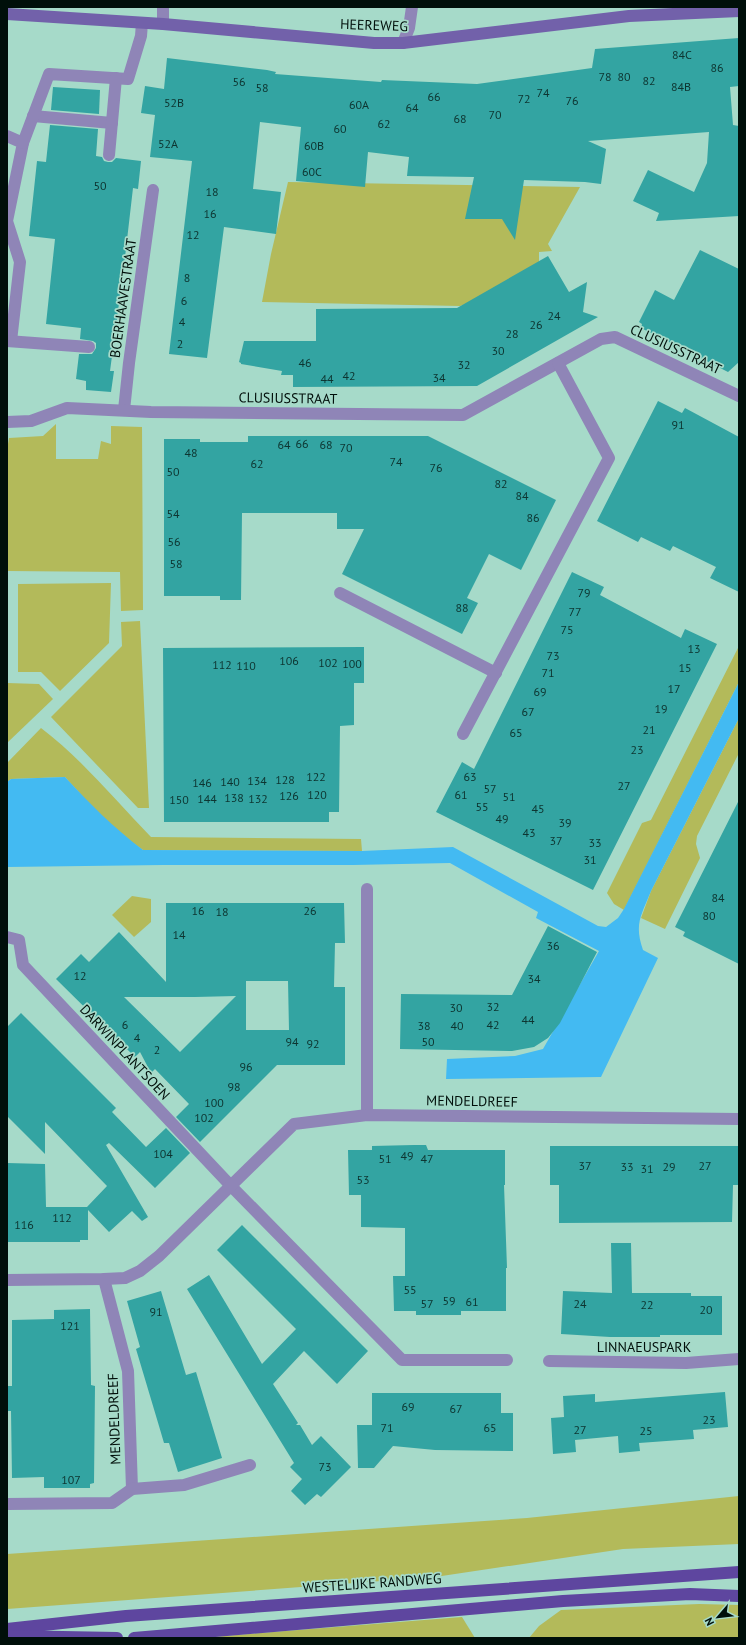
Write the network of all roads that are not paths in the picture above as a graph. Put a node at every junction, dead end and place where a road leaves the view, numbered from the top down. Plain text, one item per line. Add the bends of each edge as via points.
1 (163, 7) edge
2 (412, 7) edge
3 (739, 11) edge
4 (630, 12) edge
5 (7, 14) edge
6 (142, 23) junction
7 (163, 24) junction
8 (402, 43) junction
9 (116, 78) junction
10 (33, 116) junction
11 (112, 122) junction
12 (7, 136) edge
13 (23, 143) junction
14 (109, 155) dead end
15 (153, 190) dead end
16 (7, 221) edge
17 (9, 341) edge
18 (89, 347) dead end
19 (558, 363) junction
20 (739, 396) edge
21 (124, 410) junction
22 (7, 422) edge
23 (340, 593) dead end
24 (496, 673) junction
25 (463, 734) dead end
26 (367, 889) dead end
27 (7, 937) edge
28 (367, 1115) junction
29 (739, 1118) edge
30 (231, 1186) junction
31 (7, 1280) edge
32 (104, 1280) junction
33 (739, 1359) edge
34 (507, 1360) dead end
35 (549, 1361) dead end
36 (250, 1465) dead end
37 (132, 1489) junction
38 (7, 1504) edge
39 (739, 1572) edge
40 (739, 1596) edge
41 (7, 1629) edge
42 (7, 1636) edge
43 (117, 1638) edge
44 (134, 1638) edge

1 - 7 street
2 - 8 street via 409,28
3 - 4 street, HEEREWEG
4 - 8 street, HEEREWEG
5 - 6 street, HEEREWEG
6 - 7 street, HEEREWEG
6 - 9 street via 141,36 128,79
7 - 8 street, HEEREWEG
9 - 10 street via 48,74
9 - 11 street
10 - 11 street
10 - 13 street
11 - 14 street
12 - 13 street
13 - 16 street
15 - 21 street, BOERHAAVESTRAAT
16 - 17 street via 20,262
17 - 18 street
19 - 20 street, CLUSIUSSTRAAT via 601,339 615,337
19 - 21 street, CLUSIUSSTRAAT via 463,415
19 - 24 street via 609,458
21 - 22 street, CLUSIUSSTRAAT via 67,408 31,421
23 - 24 street
24 - 25 street
26 - 28 street
27 - 30 street, DARWINPLANTSOEN via 19,940 23,966
28 - 29 street, MENDELDREEF
28 - 30 street, MENDELDREEF via 294,1124
30 - 32 street, MENDELDREEF via 159,1256 140,1271 125,1278
30 - 34 street via 402,1360
31 - 32 street, MENDELDREEF
32 - 37 street, MENDELDREEF via 128,1371
33 - 35 street, LINNAEUSPARK via 686,1363
36 - 37 street via 184,1485
37 - 38 street via 112,1503
39 - 41 main road, WESTELIJKE RANDWEG via 126,1616
40 - 44 main road via 690,1594 563,1601
42 - 43 main road

